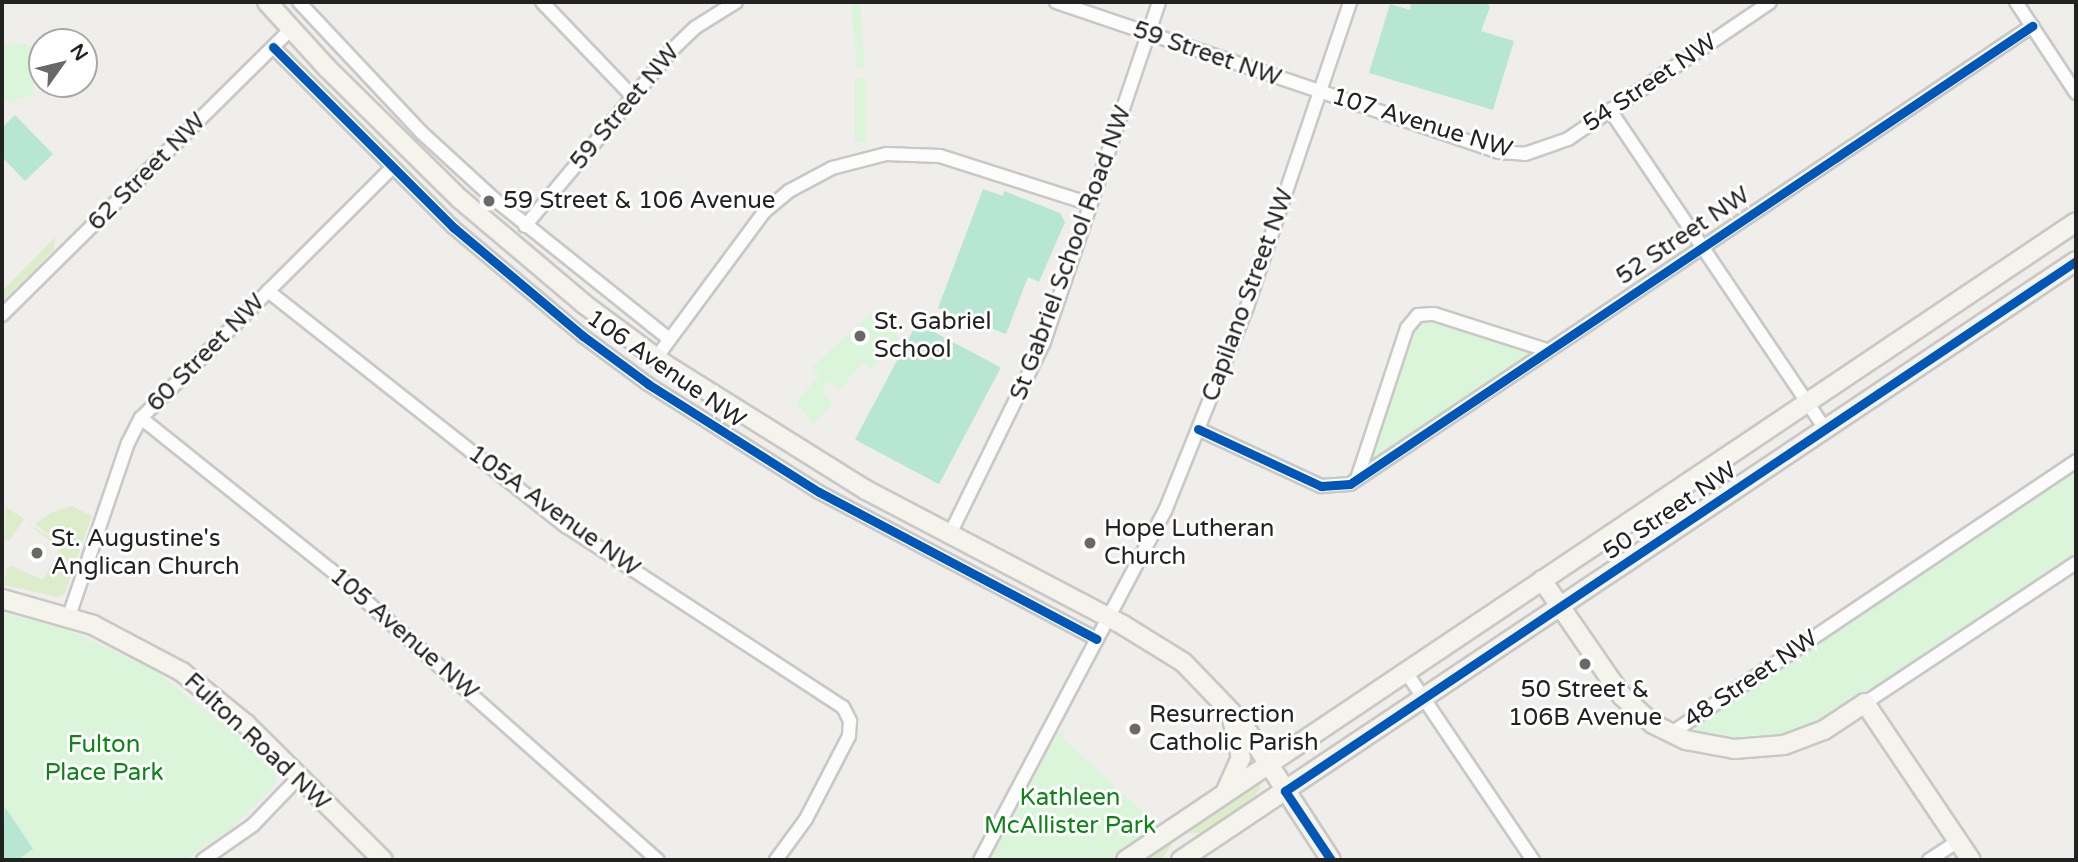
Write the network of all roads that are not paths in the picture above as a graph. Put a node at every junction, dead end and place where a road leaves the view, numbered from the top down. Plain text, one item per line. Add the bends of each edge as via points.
1 (267, 2) edge
2 (299, 2) edge
3 (542, 2) edge
4 (736, 2) edge
5 (1056, 2) edge
6 (1159, 2) edge
7 (1350, 2) edge
8 (1770, 2) edge
9 (2015, 2) edge
10 (2032, 26) junction
11 (291, 29) junction
12 (1148, 33) junction
13 (273, 47) junction
14 (1320, 92) junction
15 (2076, 93) edge
16 (632, 96) junction
17 (1610, 110) junction
18 (1525, 154) joint
19 (391, 169) junction
20 (1090, 204) junction
21 (2076, 222) edge
22 (525, 226) junction
23 (1702, 247) junction
24 (2076, 261) edge
25 (268, 291) junction
26 (2, 315) edge
27 (669, 339) junction
28 (1547, 350) junction
29 (656, 358) junction
30 (1805, 400) junction
31 (142, 418) junction
32 (1198, 429) junction
33 (1826, 430) junction
34 (2076, 461) edge
35 (1357, 480) junction
36 (949, 536) junction
37 (2076, 563) edge
38 (1542, 580) junction
39 (2, 599) edge
40 (1561, 608) junction
41 (69, 616) junction
42 (1109, 617) junction
43 (1097, 639) junction
44 (1406, 672) junction
45 (1424, 700) junction
46 (1865, 703) junction
47 (1227, 705) junction
48 (1670, 734) junction
49 (1269, 764) junction
50 (299, 777) junction
51 (1285, 791) junction
52 (1222, 797) junction
53 (1958, 841) junction
54 (204, 860) edge
55 (383, 860) edge
56 (658, 860) edge
57 (776, 860) edge
58 (980, 860) edge
59 (1126, 860) edge
60 (1181, 860) edge
61 (1331, 860) edge
62 (1533, 860) edge
63 (1929, 860) edge
64 (1971, 860) edge

1 - 11 street, 106 Avenue NW
2 - 22 street, 106 Avenue NW via 421,132
3 - 16 street
4 - 16 street, 59 Street NW via 684,38
5 - 12 street, 59 Street NW
6 - 12 street, St Gabriel School Road NW
7 - 14 street, Capilano Street NW
8 - 17 street, 54 Street NW
9 - 10 street
10 - 15 street
10 - 23 street, 52 Street NW
11 - 13 street, 62 Street NW
11 - 29 street, 106 Avenue NW via 461,200
12 - 14 street, 59 Street NW
12 - 20 street, St Gabriel School Road NW
13 - 19 street, 106 Avenue NW
13 - 26 street, 62 Street NW
14 - 18 street, 107 Avenue NW via 1499,152
14 - 32 street, Capilano Street NW via 1247,307
16 - 22 street, 59 Street NW
17 - 18 street, 54 Street NW via 1568,139
17 - 23 street
19 - 25 street, 60 Street NW
19 - 43 street, 106 Avenue NW via 573,328 696,416 848,509
20 - 27 street via 940,156 896,154 850,162 803,182 764,212
20 - 36 street, St Gabriel School Road NW via 1034,369
21 - 30 street, 50 Street NW
22 - 27 street, 106 Avenue NW
23 - 28 street, 52 Street NW
23 - 30 street
24 - 33 street, 50 Street NW
25 - 31 street, 60 Street NW
25 - 57 street, 105A Avenue NW via 566,526 839,704 849,716 850,731 802,826
27 - 29 street
28 - 35 street, 52 Street NW
28 - 35 street via 1434,314 1418,315 1407,328
29 - 36 street, 106 Avenue NW via 784,442
30 - 33 street
30 - 38 street, 50 Street NW
31 - 41 street, 60 Street NW via 128,443
31 - 56 street, 105 Avenue NW via 331,570
32 - 35 street via 1321,486 1337,487
32 - 42 street, Capilano Street NW via 1165,511
33 - 40 street, 50 Street NW
34 - 48 street, 48 Street NW
36 - 42 street, 106 Avenue NW
37 - 46 street, 48 Street NW
38 - 40 street
38 - 44 street, 50 Street NW
39 - 41 street, Fulton Road NW
40 - 45 street, 50 Street NW
40 - 48 street via 1622,696
41 - 50 street, Fulton Road NW via 135,644 182,672 234,713
42 - 43 street, Capilano Street NW
42 - 47 street, 106 Avenue NW via 1168,651
43 - 58 street, Capilano Street NW
44 - 45 street
44 - 49 street, 50 Street NW
45 - 51 street, 50 Street NW
45 - 62 street
46 - 48 street, 48 Street NW via 1812,736 1768,749 1718,748
46 - 53 street
47 - 49 street, 106 Avenue NW
47 - 52 street via 1241,758 1237,775
49 - 51 street, 106 Avenue NW
49 - 52 street, 50 Street NW
50 - 54 street via 253,825
50 - 55 street, Fulton Road NW
51 - 60 street, 50 Street NW
51 - 61 street, 106 Avenue NW
52 - 59 street, 50 Street NW
53 - 63 street
53 - 64 street

